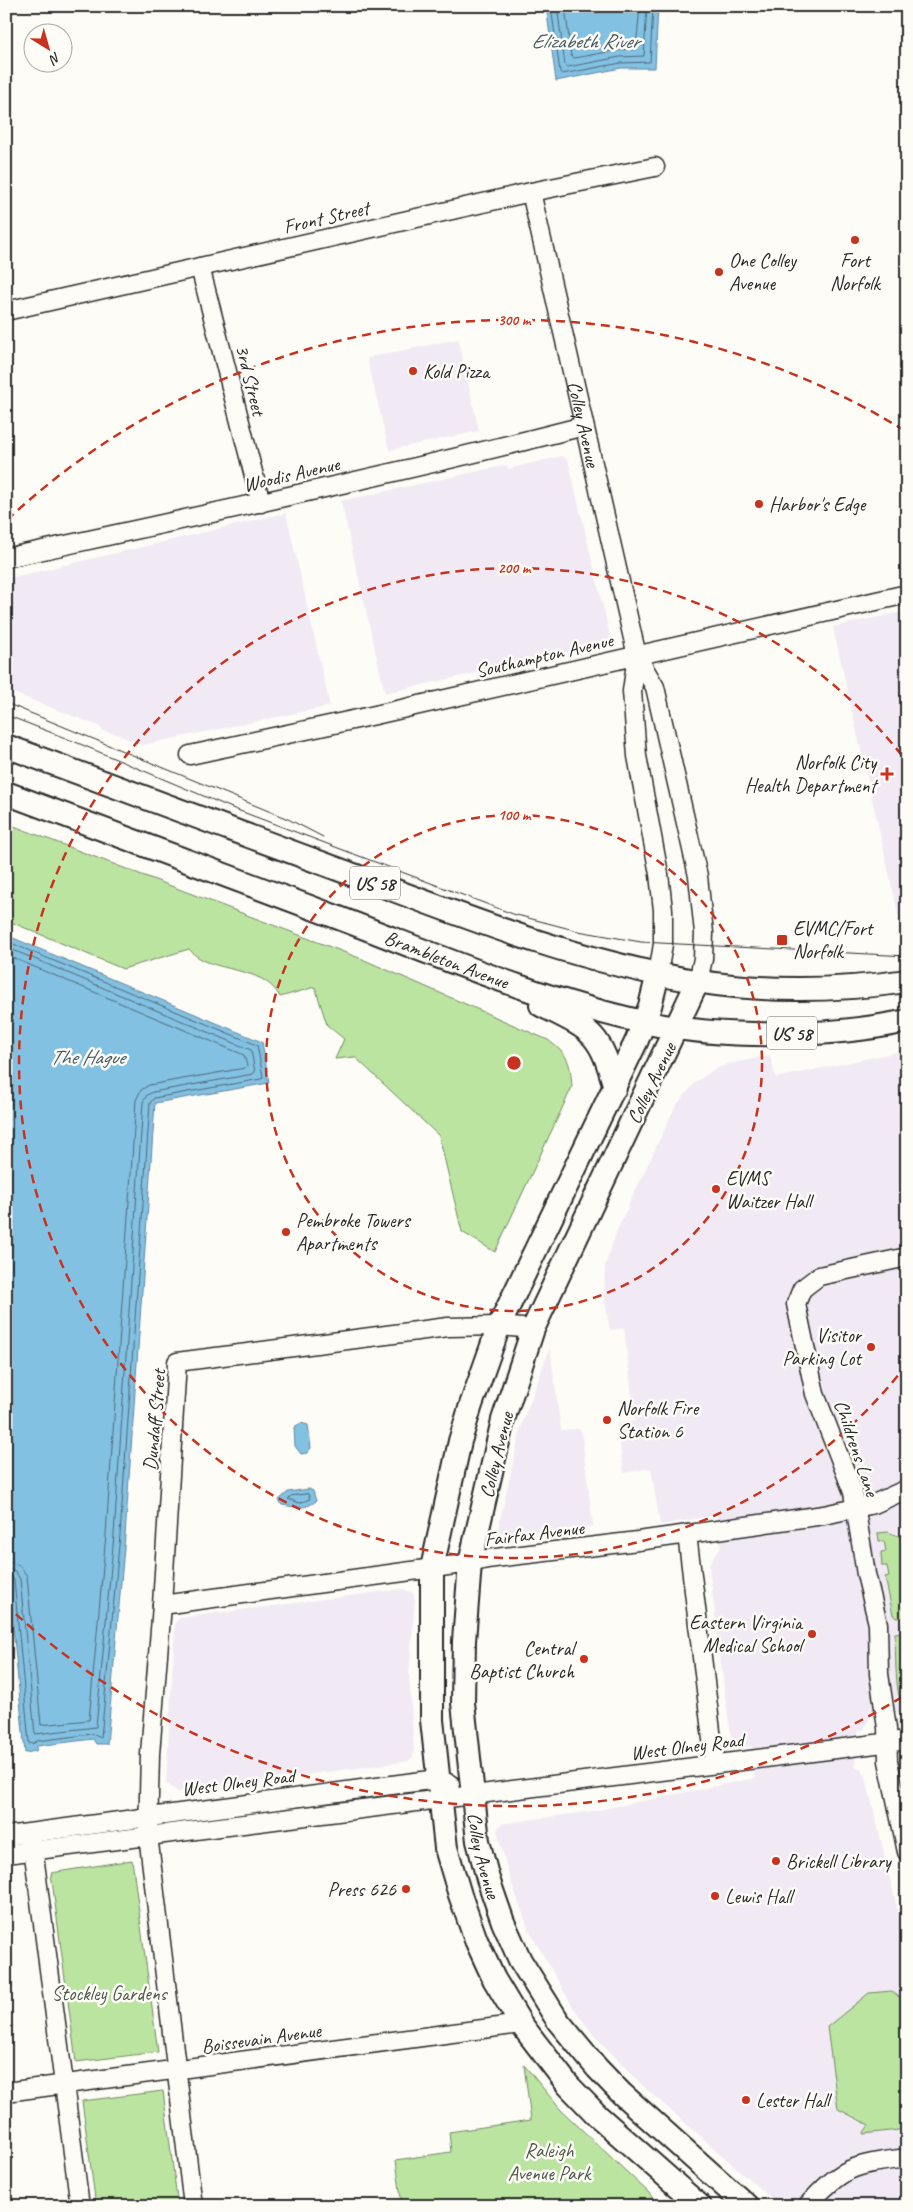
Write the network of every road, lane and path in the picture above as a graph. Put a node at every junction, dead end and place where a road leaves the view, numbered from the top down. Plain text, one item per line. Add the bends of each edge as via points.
1 (655, 167) dead end
2 (531, 192) junction
3 (200, 267) junction
4 (6, 311) edge
5 (584, 426) junction
6 (261, 502) junction
7 (6, 558) edge
8 (907, 594) edge
9 (637, 656) junction
10 (6, 746) edge
11 (190, 755) dead end
12 (6, 793) edge
13 (465, 966) junction
14 (658, 974) junction
15 (698, 981) junction
16 (907, 981) edge
17 (907, 1021) edge
18 (645, 1022) junction
19 (678, 1027) junction
20 (615, 1088) junction
21 (907, 1258) edge
22 (499, 1326) junction
23 (533, 1329) junction
24 (907, 1489) edge
25 (856, 1510) junction
26 (687, 1534) junction
27 (470, 1563) junction
28 (432, 1568) junction
29 (162, 1605) junction
30 (907, 1740) edge
31 (887, 1743) junction
32 (715, 1764) junction
33 (439, 1789) junction
34 (473, 1794) junction
35 (148, 1816) junction
36 (32, 1832) junction
37 (6, 1836) edge
38 (148, 1836) junction
39 (34, 1850) junction
40 (907, 1852) edge
41 (6, 1854) edge
42 (521, 2024) junction
43 (175, 2071) junction
44 (65, 2084) junction
45 (6, 2092) edge
46 (907, 2158) edge
47 (697, 2205) edge
48 (80, 2206) edge
49 (192, 2206) edge
50 (747, 2206) edge
51 (807, 2206) edge

1 - 2 street, Front Street
2 - 3 street, Front Street
2 - 5 street, Colley Avenue
3 - 4 street, Front Street
3 - 6 street, 3rd Street
5 - 6 street, Woodis Avenue
5 - 9 street, Colley Avenue
6 - 7 street, Woodis Avenue
8 - 9 street, Southampton Avenue
9 - 11 street, Southampton Avenue
9 - 14 street, Colley Avenue via 632,691 636,756 663,910 663,944
9 - 15 street, Colley Avenue via 655,687 698,876 704,933
10 - 14 main road, US 58 via 501,929 585,956
12 - 13 main road, Brambleton Avenue / US 58
13 - 18 main road, Brambleton Avenue / US 58 via 556,998
13 - 20 main road via 592,1034 607,1059
14 - 15 main road, US 58
14 - 18 main road, Colley Avenue
15 - 16 main road, US 58 via 832,988
15 - 19 main road, Colley Avenue
17 - 19 main road, Brambleton Avenue / US 58 via 826,1032 738,1032
18 - 19 main road, Brambleton Avenue / US 58
18 - 20 main road, Colley Avenue
19 - 23 main road, Colley Avenue
20 - 22 main road, Colley Avenue
21 - 25 street, Childrens Lane via 819,1276 802,1289 796,1304 815,1394 850,1483
22 - 23 street, Dundaff Street
22 - 28 main road, Colley Avenue via 460,1441
22 - 29 street, Dundaff Street via 448,1327 178,1362
23 - 27 main road, Colley Avenue via 502,1420
24 - 25 street, Fairfax Avenue
25 - 26 street, Fairfax Avenue
25 - 31 street, Childrens Lane via 878,1624 879,1674
26 - 27 street, Fairfax Avenue
26 - 32 street
27 - 28 street, Fairfax Avenue
27 - 34 main road, Colley Avenue via 463,1703
28 - 29 street, Fairfax Avenue
28 - 33 main road, Colley Avenue via 432,1720
29 - 35 street, Dundaff Street
30 - 31 street, West Olney Road
31 - 32 street, West Olney Road
31 - 40 street, Childrens Lane
32 - 34 street, West Olney Road
33 - 34 street, West Olney Road
33 - 35 street, West Olney Road
33 - 38 street, West Olney Road
33 - 42 main road, Colley Avenue via 446,1848 460,1895 494,1979
34 - 50 main road, Colley Avenue via 478,1841 503,1922 520,1960 548,2005 571,2038 622,2094
35 - 36 street, West Olney Road
35 - 38 street, Dundaff Street
36 - 37 street, West Olney Road
36 - 39 street
38 - 39 street, West Olney Road
38 - 43 street
39 - 41 street, West Olney Road
39 - 44 street
42 - 43 street, Boissevain Avenue
42 - 47 main road, Colley Avenue via 568,2085 598,2116
43 - 44 street, Boissevain Avenue
43 - 49 street
44 - 45 street, Boissevain Avenue
44 - 48 street
46 - 51 street via 863,2164 846,2170 833,2178

